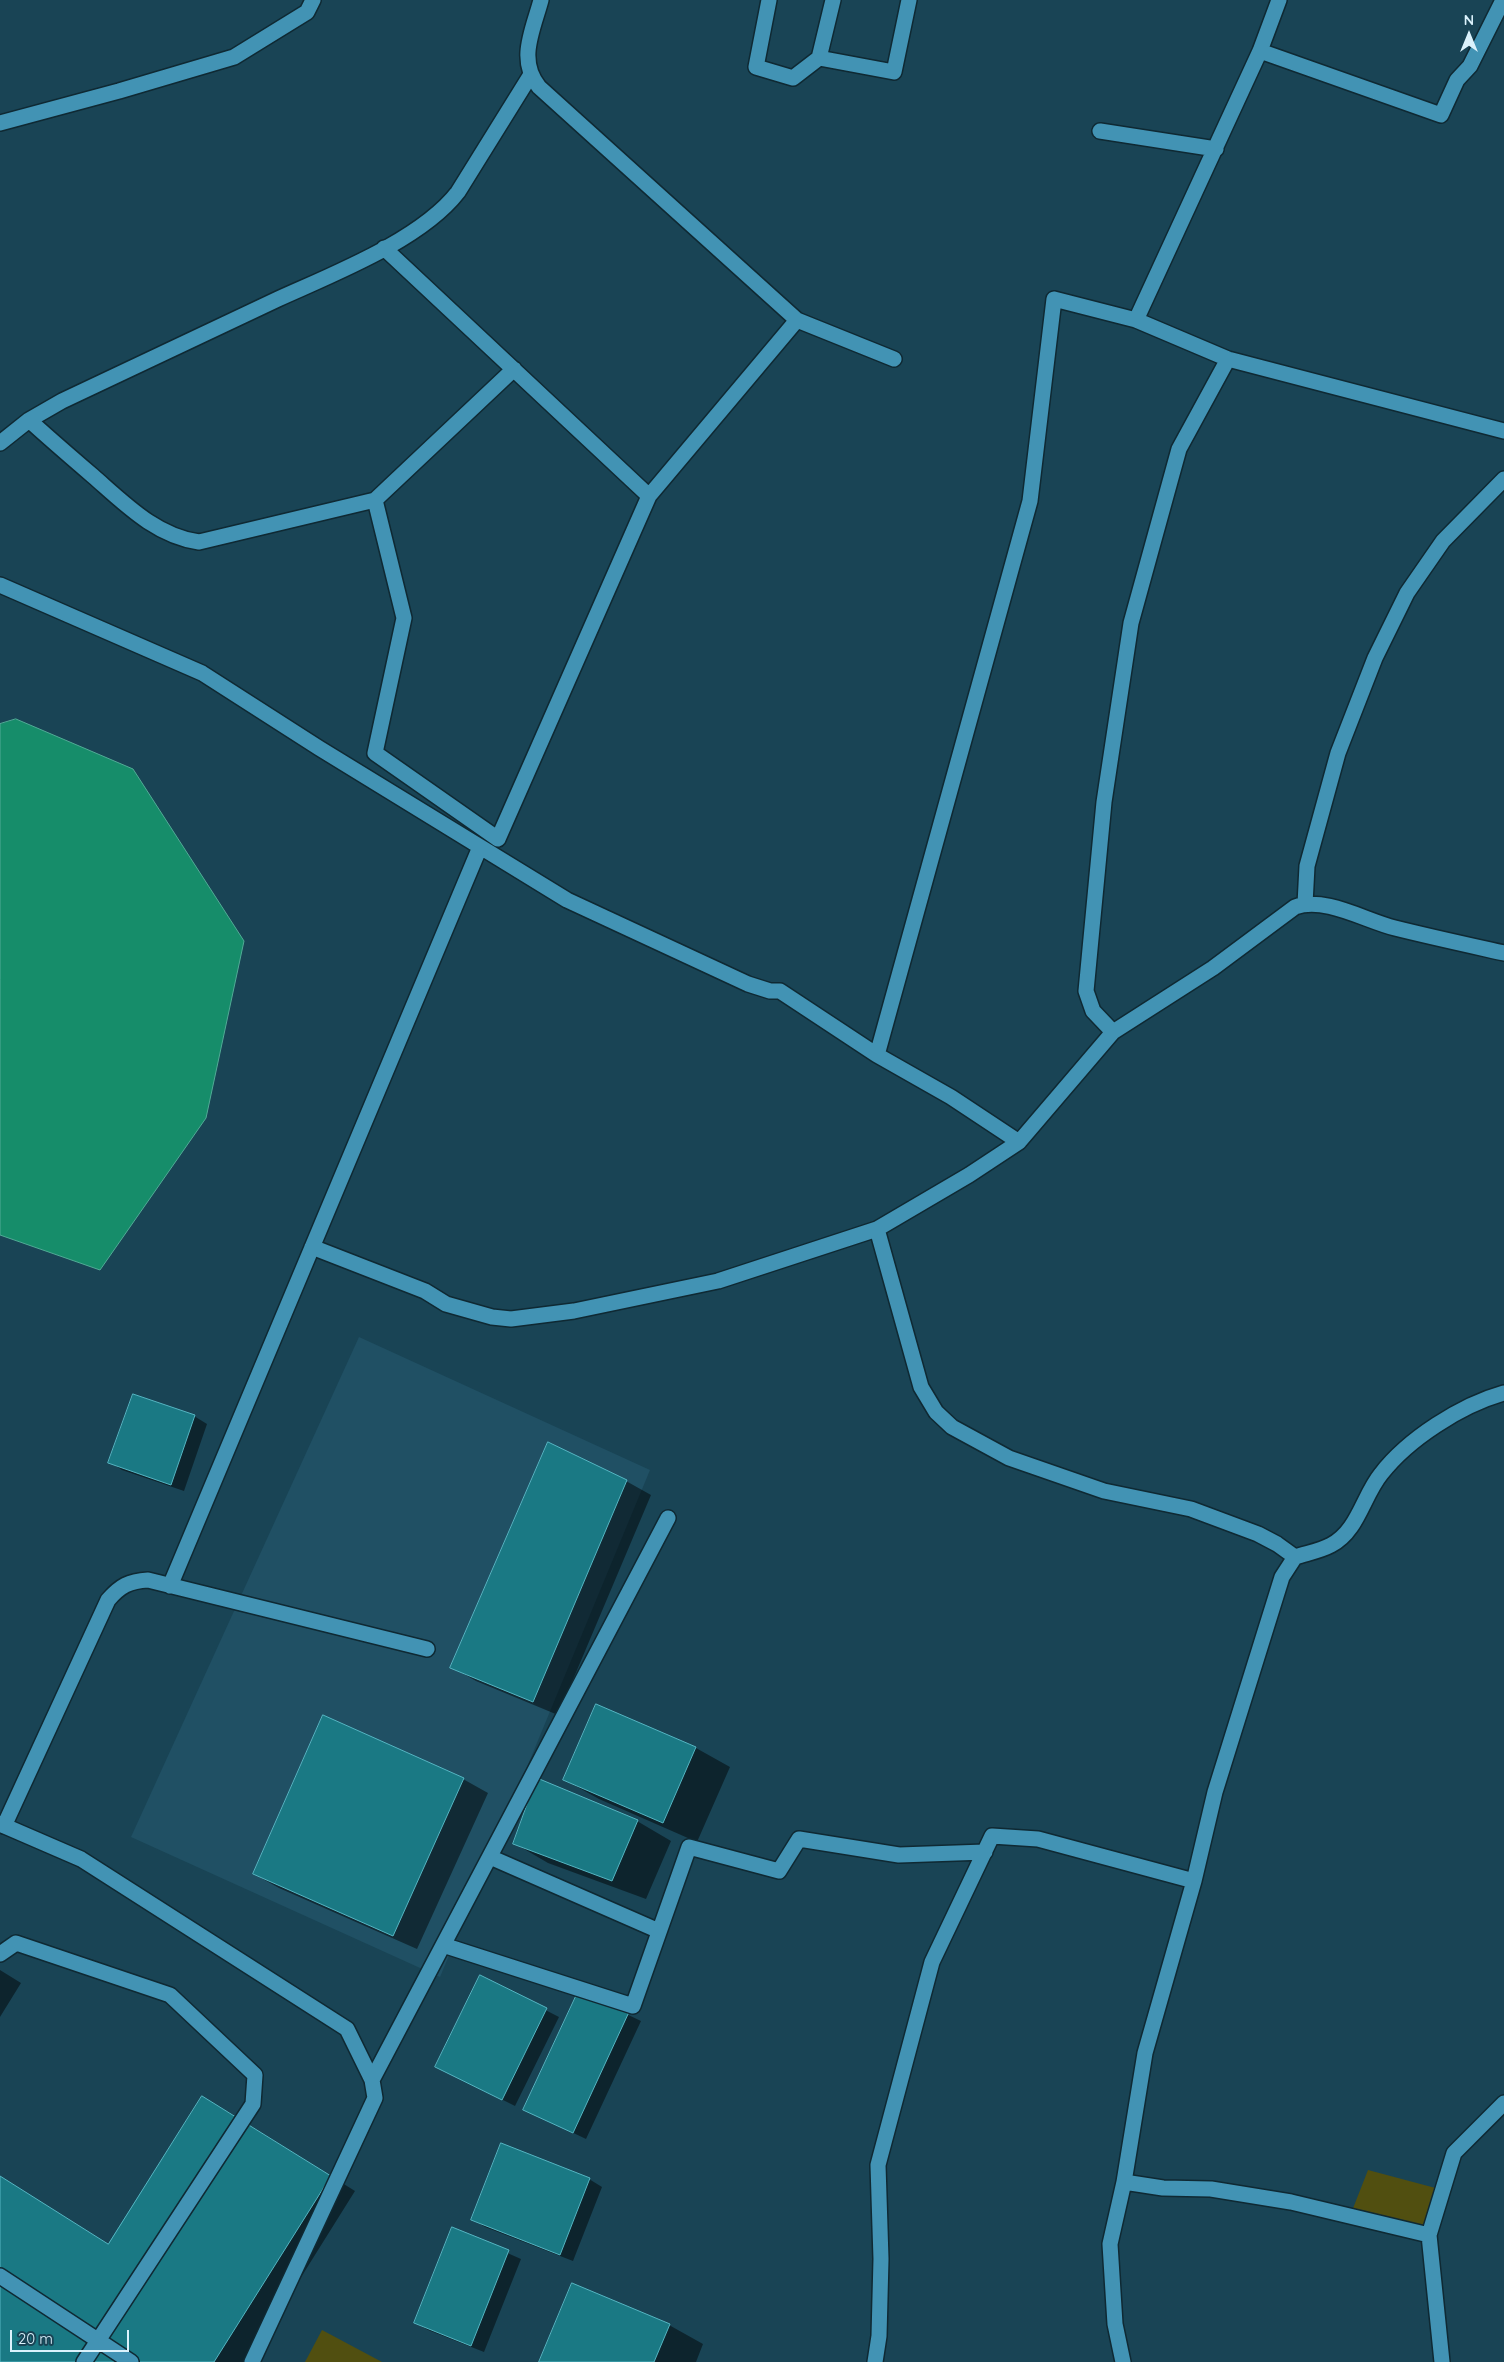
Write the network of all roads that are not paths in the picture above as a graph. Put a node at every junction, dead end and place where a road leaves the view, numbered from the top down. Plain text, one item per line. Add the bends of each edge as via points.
1 (313, 0) edge
2 (541, 0) edge
3 (769, 0) edge
4 (833, 0) edge
5 (909, 0) edge
6 (1279, 0) edge
7 (1503, 0) edge
8 (1260, 50) junction
9 (819, 58) junction
10 (530, 76) junction
11 (0, 123) edge
12 (1100, 130) dead end
13 (1216, 149) junction
14 (384, 248) junction
15 (797, 320) junction
16 (1136, 320) junction
17 (894, 359) dead end
18 (1228, 359) junction
19 (514, 369) junction
20 (29, 420) junction
21 (1504, 431) edge
22 (0, 443) edge
23 (1504, 479) edge
24 (649, 496) junction
25 (375, 500) junction
26 (0, 585) edge
27 (480, 847) junction
28 (1305, 904) junction
29 (1504, 953) edge
30 (1113, 1032) junction
31 (877, 1055) junction
32 (1019, 1142) junction
33 (877, 1229) junction
34 (312, 1247) junction
35 (1504, 1393) edge
36 (668, 1518) dead end
37 (1295, 1558) junction
38 (170, 1586) junction
39 (426, 1649) dead end
40 (2, 1825) edge
41 (985, 1852) junction
42 (490, 1857) junction
43 (1194, 1882) junction
44 (660, 1931) junction
45 (444, 1945) junction
46 (0, 1954) edge
47 (372, 2080) junction
48 (1504, 2103) edge
49 (1124, 2182) junction
50 (1429, 2234) junction
51 (0, 2276) edge
52 (97, 2340) junction
53 (84, 2362) edge
54 (131, 2362) edge
55 (252, 2362) edge
56 (876, 2362) edge
57 (1123, 2362) edge
58 (1442, 2362) edge

1 - 11 street via 307,12 234,56
2 - 10 street via 527,53
3 - 9 street via 756,67 793,78
4 - 9 street
5 - 9 street via 894,72
6 - 8 street
7 - 8 street via 1470,66 1457,80 1441,115
8 - 13 street
10 - 14 street via 446,208
10 - 15 street
12 - 13 street
13 - 16 street
14 - 19 street
14 - 20 street via 62,401
15 - 17 street
15 - 24 street
16 - 18 street
16 - 31 street via 1054,299 1030,501
18 - 21 street
18 - 30 street via 1179,449 1131,622 1104,802 1086,991 1093,1011
19 - 24 street
19 - 25 street
20 - 22 street
20 - 25 street via 135,513 167,533 186,540 199,542
23 - 28 street via 1443,541 1407,593 1375,658 1338,753 1308,866
24 - 25 street via 498,839 375,753 404,618
26 - 27 street via 202,673
27 - 31 street via 567,900 748,984 780,991
27 - 34 street
28 - 29 street via 1341,910 1392,927
28 - 30 street via 1288,912 1213,968
30 - 32 street
31 - 32 street via 935,1087
32 - 33 street via 970,1175
33 - 34 street via 718,1281 574,1312 511,1319 492,1318 446,1304 425,1291
33 - 37 street via 921,1387 936,1412 952,1426 1009,1458 1104,1491 1191,1509 1258,1534
34 - 38 street
35 - 37 street via 1472,1406 1421,1434 1379,1476 1351,1528 1343,1536 1319,1551
36 - 42 street
37 - 43 street via 1282,1577 1215,1792
38 - 39 street
38 - 40 street via 148,1580 135,1581 122,1585 108,1600
40 - 47 street via 81,1859 346,2029
41 - 43 street via 992,1836 1038,1839
41 - 44 street via 899,1855 799,1839 778,1871 689,1847
41 - 56 street via 932,1962 878,2165 881,2259
42 - 44 street
42 - 45 street
43 - 49 street via 1145,2053
44 - 45 street via 633,2006
45 - 47 street
46 - 52 street via 16,1943 170,1995 256,2075 253,2104
47 - 55 street via 375,2098
48 - 50 street via 1454,2153
49 - 50 street via 1163,2188 1211,2189 1291,2202
49 - 57 street via 1110,2244 1115,2324
50 - 58 street
51 - 52 street
52 - 53 street
52 - 54 street

